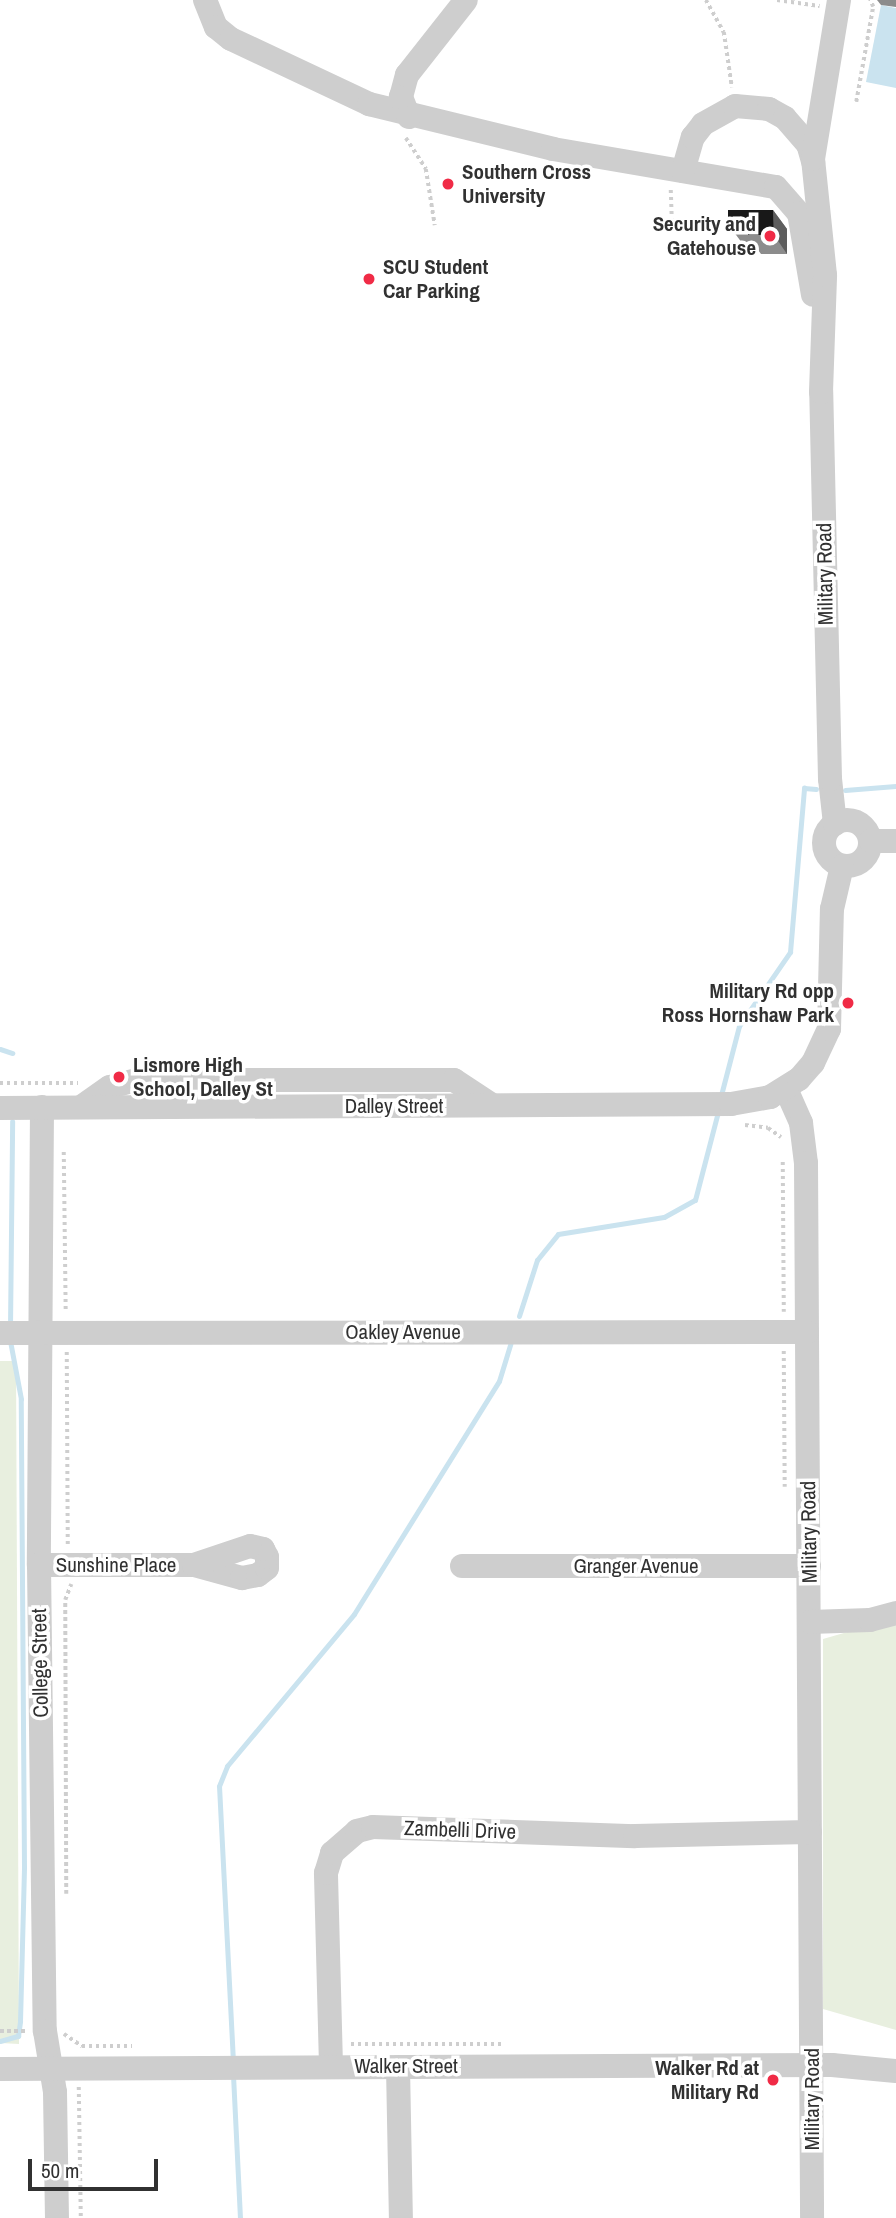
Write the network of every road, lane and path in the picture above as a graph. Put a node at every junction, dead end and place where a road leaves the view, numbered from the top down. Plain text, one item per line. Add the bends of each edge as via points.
1 (205, 0) edge
2 (466, 0) edge
3 (706, 0) edge
4 (777, 0) edge
5 (870, 0) edge
6 (835, 4) edge
7 (856, 102) dead end
8 (735, 106) junction
9 (409, 117) junction
10 (813, 159) junction
11 (683, 171) junction
12 (776, 187) junction
13 (820, 323) junction
14 (835, 824) junction
15 (871, 841) junction
16 (896, 841) edge
17 (842, 866) junction
18 (786, 1089) junction
19 (16, 1108) edge
20 (745, 1125) dead end
21 (64, 1140) dead end
22 (784, 1145) dead end
23 (783, 1153) dead end
24 (784, 1316) dead end
25 (68, 1317) dead end
26 (807, 1332) junction
27 (15, 1333) edge
28 (784, 1349) dead end
29 (68, 1350) dead end
30 (785, 1490) dead end
31 (71, 1551) dead end
32 (39, 1565) junction
33 (194, 1565) dead end
34 (462, 1566) dead end
35 (809, 1566) junction
36 (71, 1578) dead end
37 (896, 1613) edge
38 (810, 1622) junction
39 (810, 1832) junction
40 (66, 1898) dead end
41 (66, 2021) dead end
42 (15, 2030) dead end
43 (0, 2031) edge
44 (57, 2034) dead end
45 (66, 2034) junction
46 (515, 2044) dead end
47 (134, 2046) dead end
48 (336, 2055) junction
49 (811, 2066) junction
50 (398, 2067) junction
51 (0, 2069) edge
52 (50, 2069) junction
53 (896, 2071) edge
54 (79, 2085) dead end
55 (57, 2218) edge
56 (81, 2218) edge
57 (401, 2218) edge
58 (812, 2218) edge

1 - 9 street via 216,27 231,39 369,104
2 - 9 street via 407,75 401,97
3 - 8 path via 724,32
4 - 6 path
5 - 7 path via 873,7
6 - 10 street
8 - 10 street via 769,109 785,118 808,144
8 - 11 street via 703,124 693,137
9 - 11 street via 553,149
10 - 12 street via 806,189 797,192
10 - 13 street via 825,275
11 - 12 street
12 - 13 street via 799,214
13 - 14 street, Military Road via 830,779
14 - 15 street via 848,820 861,824
14 - 17 street via 825,836 825,851
15 - 16 street
15 - 17 street via 863,861
17 - 18 street via 832,909 829,1029 813,1063
18 - 19 street, Dalley Street via 719,1104
18 - 26 street, Military Road via 801,1123 806,1163
19 - 27 street, College Street
20 - 22 path via 778,1132
21 - 25 path
23 - 24 path
26 - 27 street, Oakley Avenue
26 - 35 street, Military Road
27 - 32 street, College Street
28 - 30 path
29 - 31 path via 65,1540
32 - 33 street, Sunshine Place
32 - 52 street, College Street via 45,2031
34 - 35 street, Granger Avenue
35 - 38 street, Military Road
36 - 40 path via 65,1600
37 - 38 street via 870,1620
38 - 39 street, Military Road
39 - 48 street, Zambelli Drive via 635,1836 373,1827 357,1831 332,1853 327,1873
39 - 49 street, Military Road
41 - 45 path
42 - 43 path
44 - 45 path
45 - 47 path via 82,2046
46 - 48 path
48 - 50 street, Walker Street
48 - 52 street, Walker Street via 244,2066
49 - 50 street, Walker Street
49 - 53 street, Walker Street
49 - 58 street, Military Road
50 - 57 street
51 - 52 street, Walker Street
52 - 55 street, College Street via 55,2092
54 - 56 path

